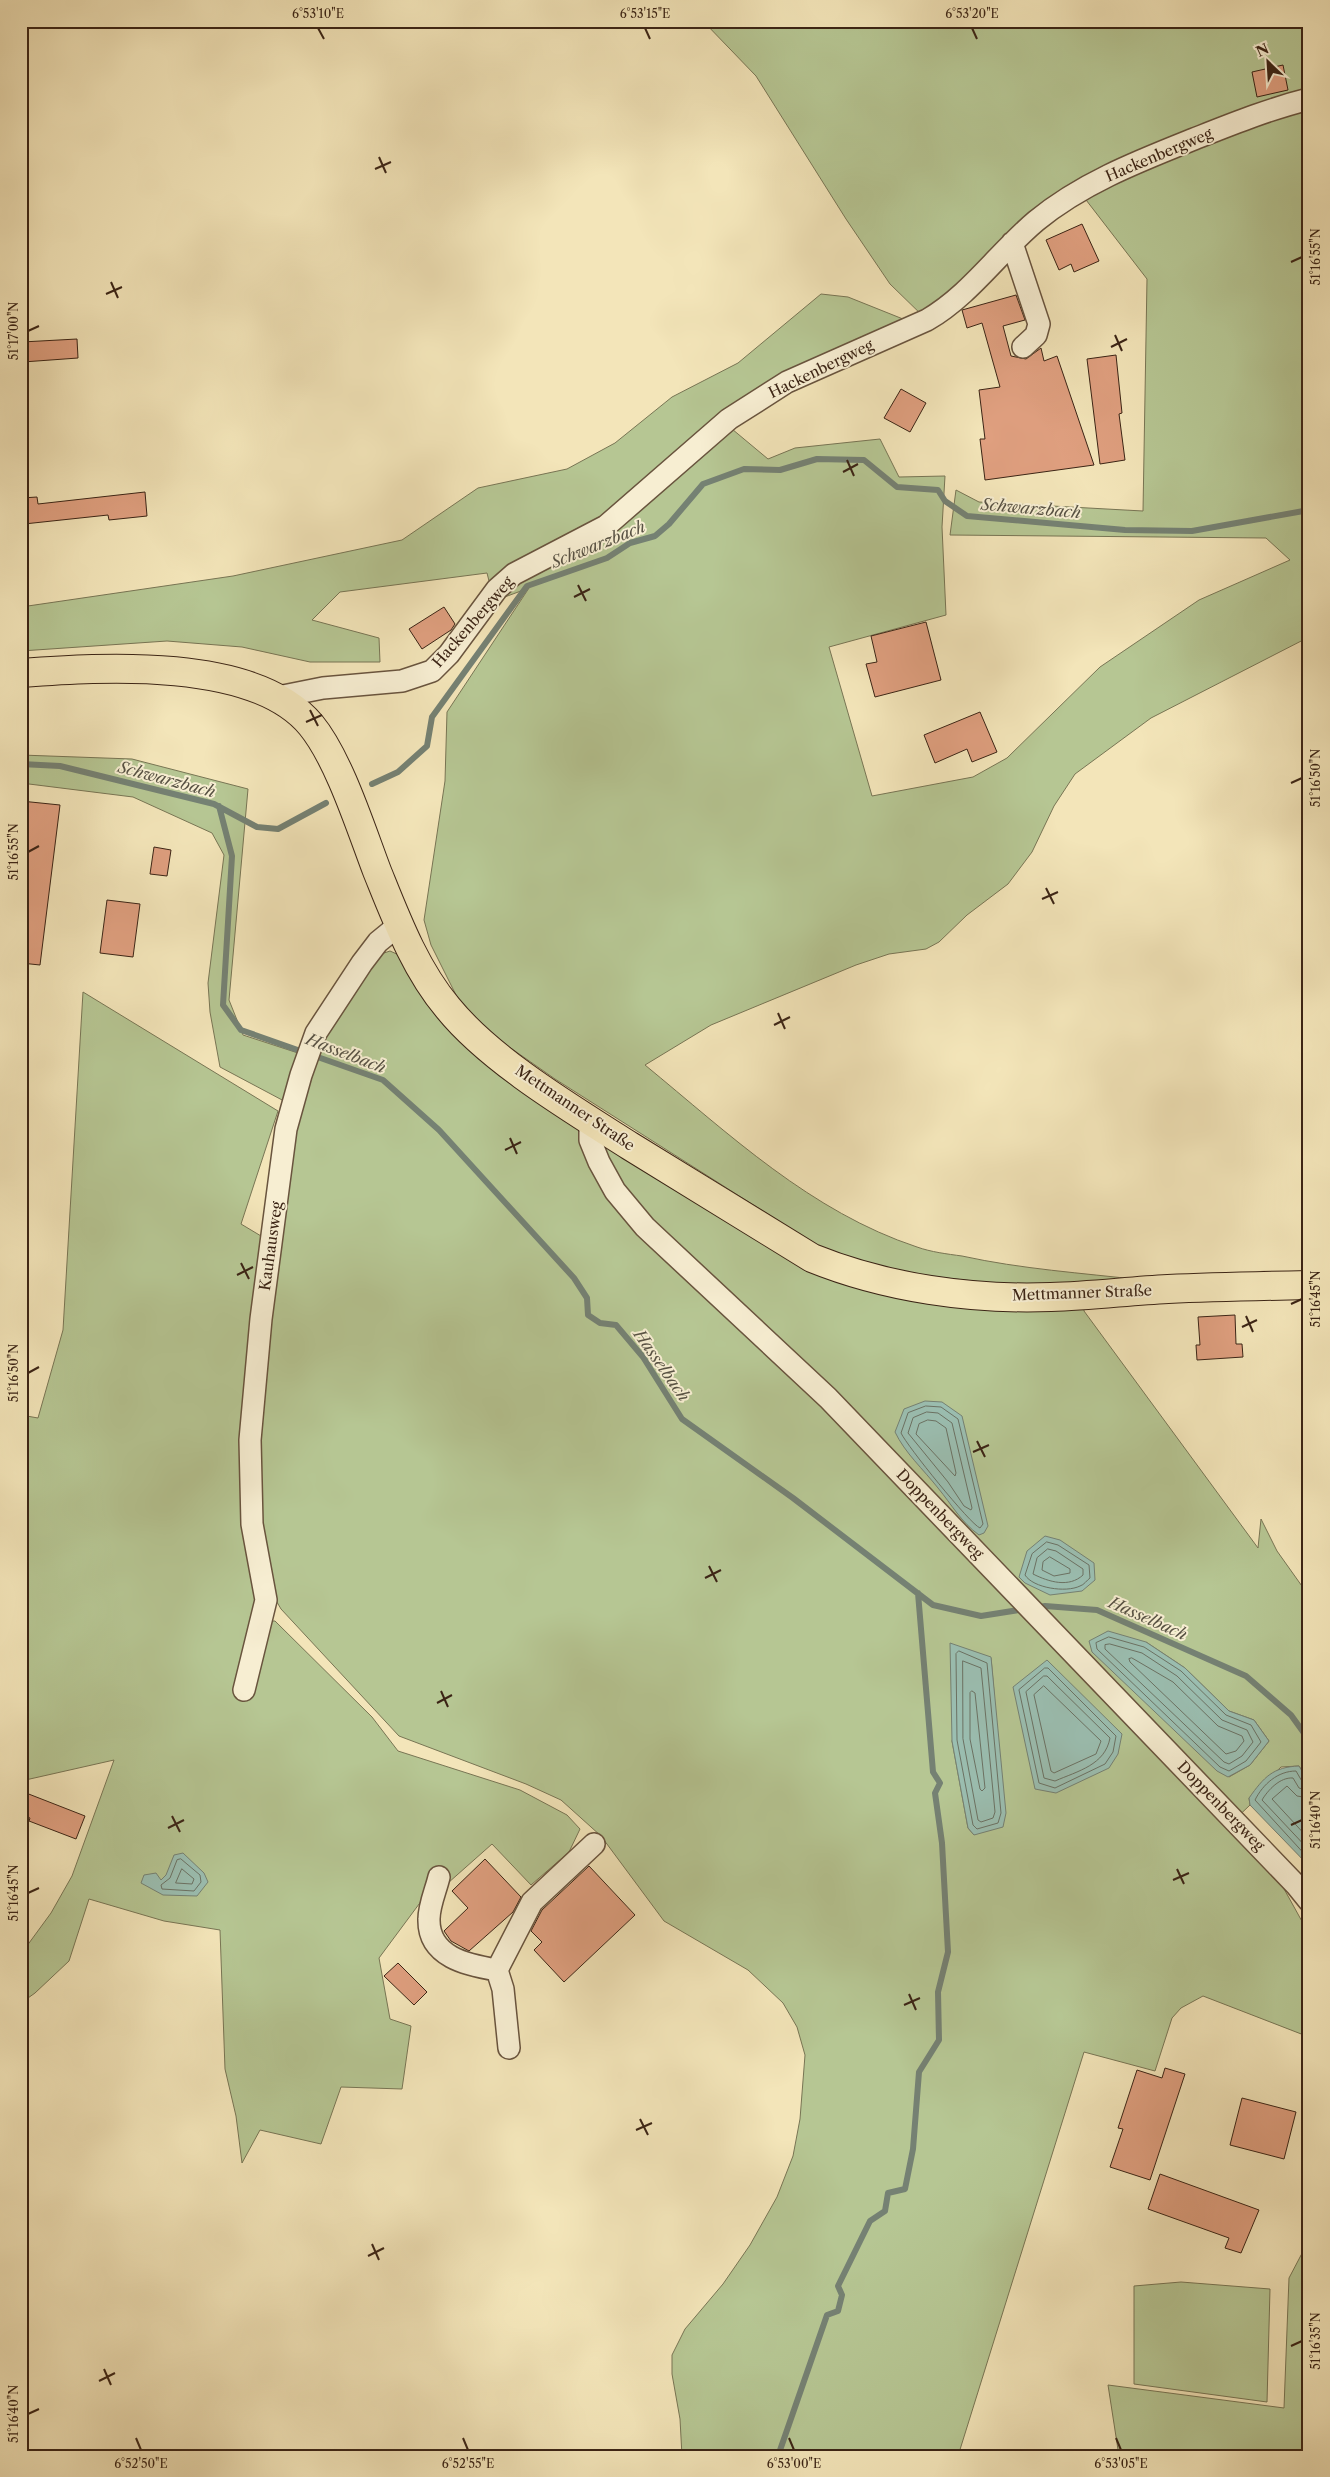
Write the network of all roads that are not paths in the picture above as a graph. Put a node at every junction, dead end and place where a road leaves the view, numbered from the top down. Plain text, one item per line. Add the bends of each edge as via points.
1 (1309, 99) edge
2 (1012, 242) junction
3 (1023, 347) dead end
4 (21, 673) edge
5 (278, 697) junction
6 (400, 924) junction
7 (590, 1121) junction
8 (1309, 1285) edge
9 (244, 1690) dead end
10 (594, 1844) dead end
11 (439, 1877) dead end
12 (1309, 1901) edge
13 (497, 1970) junction
14 (509, 2048) dead end

1 - 2 street, Hackenbergweg via 1271,108 1106,177 1060,204
2 - 3 street via 1039,324 1036,335
2 - 5 street, Hackenbergweg via 947,308 788,382 729,419 606,526 514,574 497,589 449,654 432,671 402,682 323,688
4 - 5 main road, Mettmanner Straße via 134,668 244,684
5 - 6 main road, Mettmanner Straße via 296,710 320,738
6 - 7 main road, Mettmanner Straße via 433,988 466,1029
6 - 9 street, Kauhausweg via 378,942 316,1033 286,1129 261,1320 250,1440 252,1524 266,1600
7 - 8 main road, Mettmanner Straße via 812,1258 868,1276 933,1290 1005,1297
7 - 12 street, Doppenbergweg via 590,1140 599,1162 615,1191 645,1227 828,1398
10 - 13 street via 532,1902
11 - 13 street via 428,1917 432,1937 447,1955 467,1964
13 - 14 street via 503,1989

